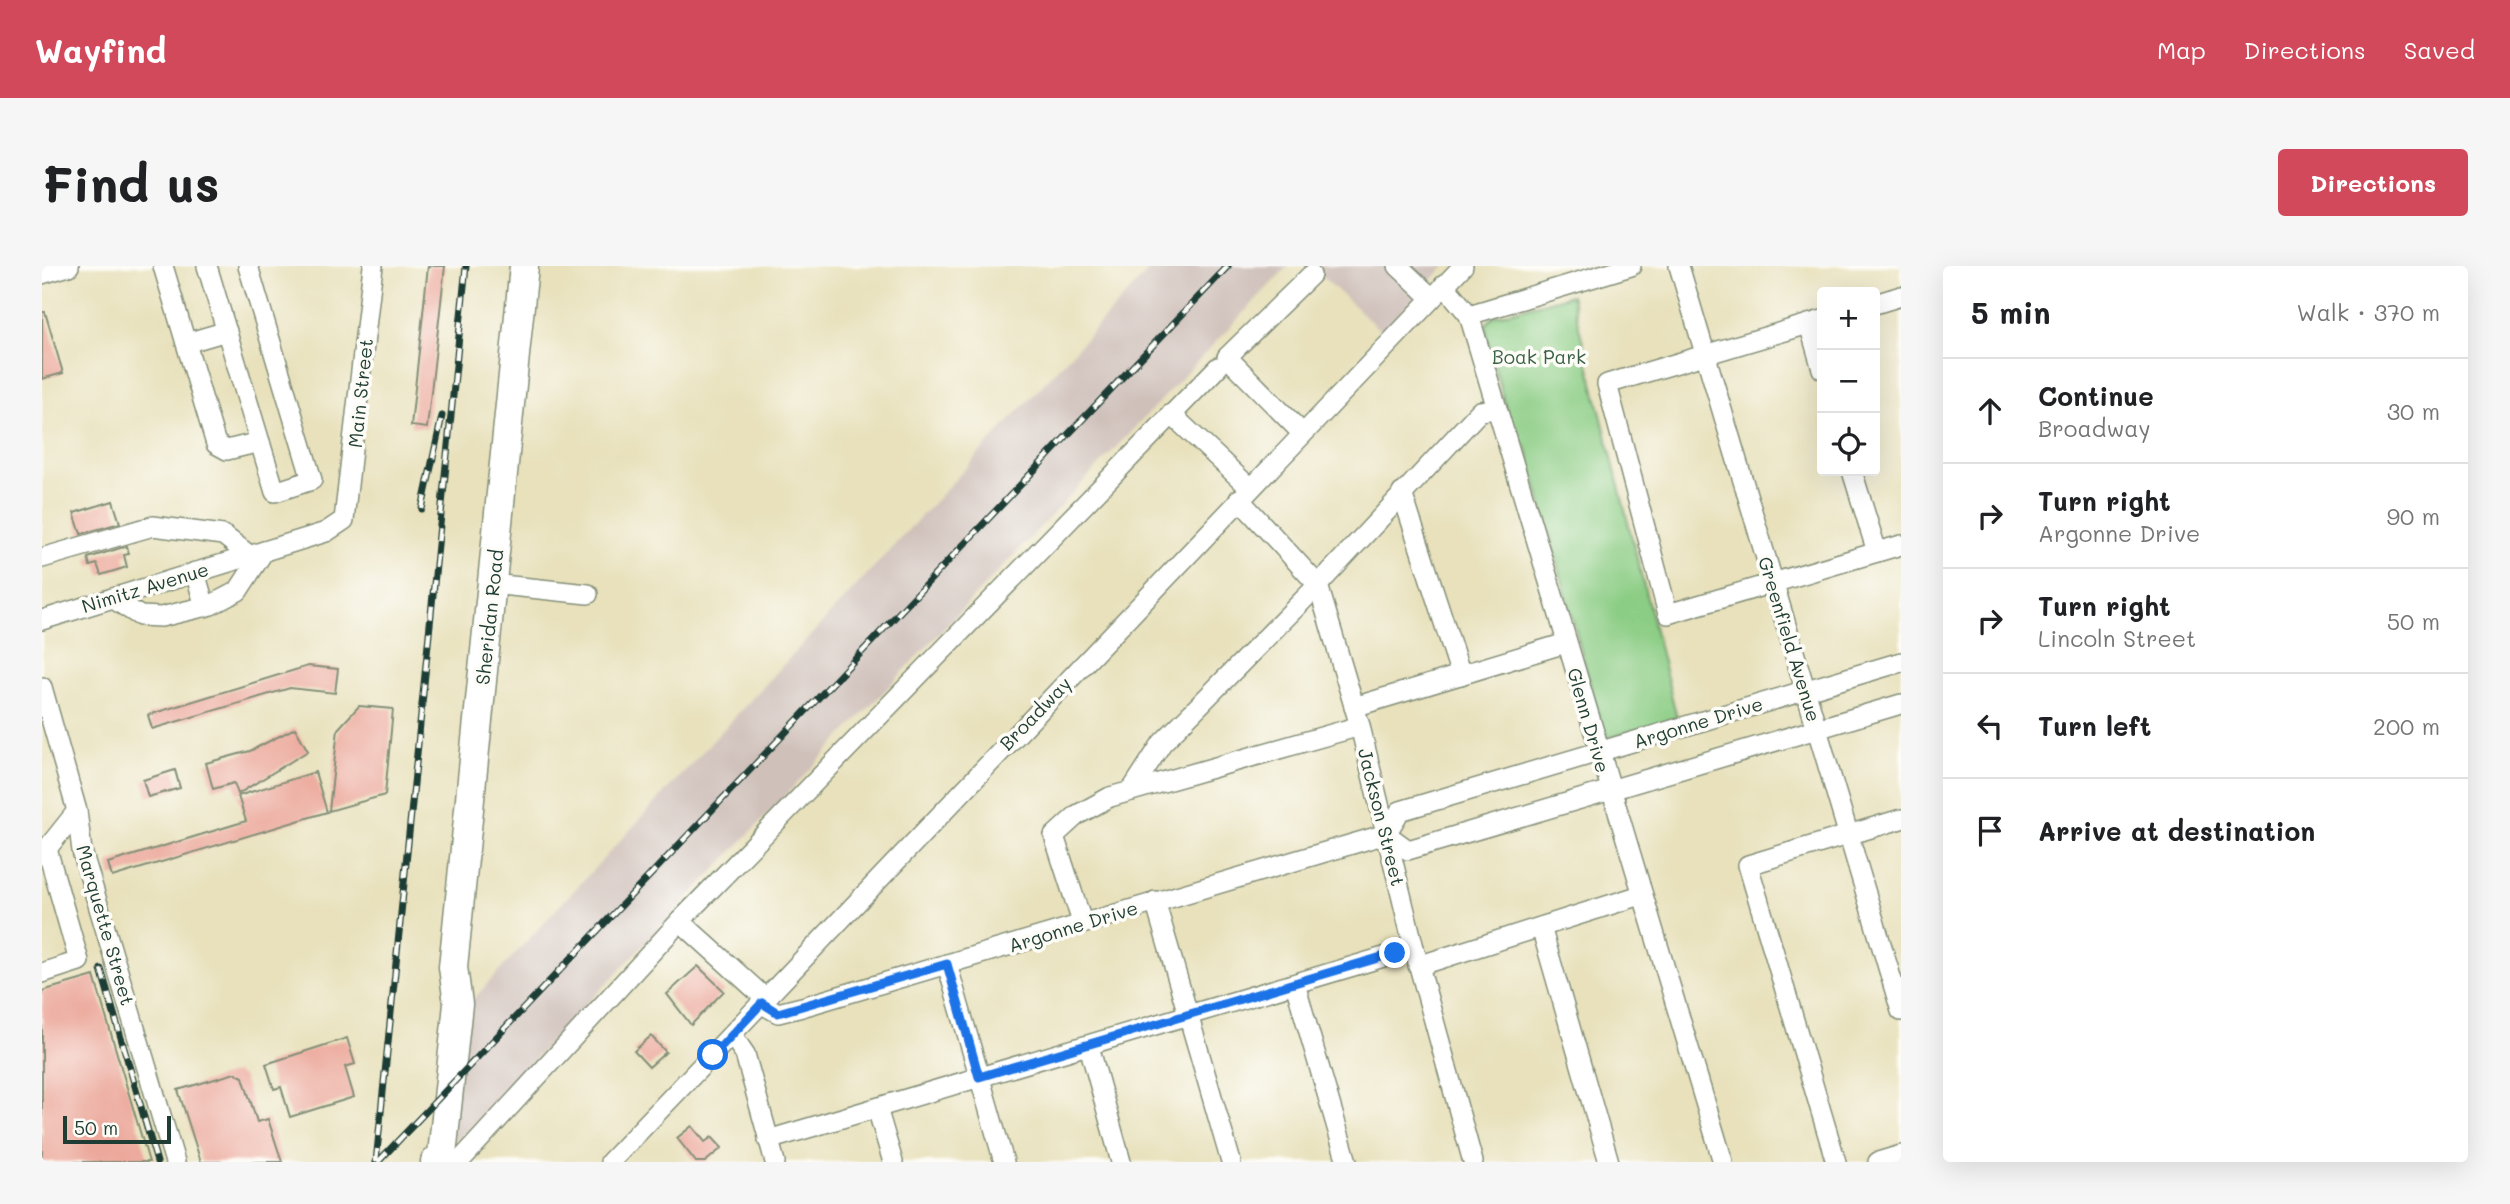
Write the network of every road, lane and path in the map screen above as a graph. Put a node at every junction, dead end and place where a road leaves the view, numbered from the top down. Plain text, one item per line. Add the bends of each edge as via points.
1 (69, 266) edge
2 (163, 266) edge
3 (207, 266) edge
4 (248, 266) edge
5 (373, 266) edge
6 (524, 266) edge
7 (1398, 266) edge
8 (1462, 266) edge
9 (1631, 266) edge
10 (1679, 266) edge
11 (42, 274) edge
12 (1311, 275) dead end
13 (1438, 292) junction
14 (1901, 296) edge
15 (1880, 302) edge
16 (1469, 315) junction
17 (1816, 322) edge
18 (227, 331) junction
19 (186, 343) junction
20 (1820, 350) edge
21 (1706, 354) junction
22 (1218, 367) dead end
23 (1497, 409) junction
24 (1171, 414) junction
25 (1302, 433) junction
26 (260, 442) junction
27 (1854, 476) edge
28 (1245, 493) junction
29 (1402, 494) junction
30 (344, 520) joint
31 (1901, 545) edge
32 (1877, 552) junction
33 (256, 553) junction
34 (42, 558) edge
35 (195, 572) junction
36 (162, 582) junction
37 (1774, 583) junction
38 (492, 584) junction
39 (1318, 585) junction
40 (588, 594) dead end
41 (112, 598) junction
42 (205, 607) junction
43 (172, 614) junction
44 (42, 620) edge
45 (1566, 643) junction
46 (1901, 662) edge
47 (1461, 675) junction
48 (42, 687) edge
49 (1806, 690) junction
50 (1901, 704) edge
51 (1357, 716) junction
52 (1817, 729) junction
53 (1598, 752) junction
54 (1609, 791) junction
55 (1131, 792) junction
56 (77, 811) junction
57 (1901, 819) edge
58 (1386, 834) junction
59 (1849, 835) junction
60 (45, 852) edge
61 (1641, 895) junction
62 (97, 899) junction
63 (1155, 901) junction
64 (64, 908) junction
65 (680, 921) junction
66 (1082, 922) junction
67 (1541, 927) junction
68 (1416, 957) junction
69 (947, 964) junction
70 (453, 967) junction
71 (42, 973) edge
72 (1295, 984) junction
73 (764, 1001) junction
74 (1901, 1011) edge
75 (1188, 1016) junction
76 (732, 1035) junction
77 (1088, 1046) junction
78 (979, 1077) junction
79 (877, 1108) junction
80 (768, 1140) junction
81 (1901, 1155) edge
82 (176, 1162) edge
83 (430, 1162) edge
84 (435, 1162) edge
85 (459, 1162) edge
86 (610, 1162) edge
87 (775, 1162) edge
88 (893, 1162) edge
89 (1004, 1162) edge
90 (1121, 1162) edge
91 (1231, 1162) edge
92 (1348, 1162) edge
93 (1474, 1162) edge
94 (1609, 1162) edge
95 (1723, 1162) edge
96 (1836, 1162) edge
97 (1878, 1162) edge

1 - 11 street
2 - 19 street
3 - 18 street
4 - 26 street via 312,480 275,492
5 - 30 street, Main Street
6 - 38 highway, Sheridan Road
7 - 13 street, Glenn Drive
8 - 13 street, Broadway
9 - 16 street
10 - 21 street, Greenfield Avenue
12 - 25 street via 1227,357
13 - 16 street, Glenn Drive
13 - 25 street, Broadway
14 - 15 street
16 - 23 street, Glenn Drive
17 - 20 street
17 - 21 street
18 - 19 street
18 - 26 street
19 - 26 street via 216,444 228,450
21 - 37 street, Greenfield Avenue
21 - 37 street via 1607,384 1668,614
22 - 24 street
23 - 29 street via 1480,411
23 - 45 street, Glenn Drive
24 - 28 street, Jackson Street
24 - 65 street
25 - 28 street, Broadway
27 - 32 street
28 - 39 street, Jackson Street
28 - 73 street, Broadway
29 - 39 street
29 - 47 street
30 - 33 street, Nimitz Avenue via 326,532
31 - 32 street
32 - 37 street
33 - 34 street, Nimitz Avenue via 223,534 153,526
33 - 35 street, Nimitz Avenue
33 - 42 street via 238,591
35 - 36 street, Nimitz Avenue
35 - 42 street
36 - 41 street, Nimitz Avenue
36 - 43 street
37 - 49 street, Greenfield Avenue
38 - 40 street
38 - 70 highway, Sheridan Road
39 - 51 street, Jackson Street
39 - 55 street via 1162,743
41 - 43 street via 140,616
41 - 44 street, Nimitz Avenue
42 - 43 street
45 - 47 street
45 - 53 street, Glenn Drive
46 - 49 street, Argonne Drive
47 - 51 street
48 - 56 street, Marquette Street
49 - 52 street, Greenfield Avenue
49 - 53 street, Argonne Drive
50 - 52 street, Argonne Drive
51 - 55 street
51 - 58 street, Jackson Street
52 - 54 street, Argonne Drive
52 - 59 street, Greenfield Avenue
53 - 54 street, Glenn Drive
53 - 58 street, Argonne Drive via 1400,811
54 - 58 street, Argonne Drive via 1408,850
54 - 61 street, Glenn Drive
55 - 66 street via 1110,797 1054,836
56 - 60 street
56 - 62 street, Marquette Street via 82,851
57 - 59 street
58 - 63 street, Argonne Drive
58 - 68 street, Jackson Street
59 - 74 street, Greenfield Avenue
59 - 96 street via 1748,865
60 - 64 street
61 - 67 street
61 - 95 street, Glenn Drive
62 - 64 street
62 - 82 street, Marquette Street
63 - 66 street, Argonne Drive
63 - 75 street
64 - 71 street via 79,961
65 - 73 street
65 - 85 street
66 - 69 street, Argonne Drive
67 - 68 street
67 - 94 street
68 - 72 street
68 - 93 street, Jackson Street
69 - 73 street, Argonne Drive via 778,1013
69 - 78 street
70 - 83 highway, Sheridan Road via 439,1002 423,1150
70 - 84 highway, Sheridan Road via 458,1004 442,1155
72 - 75 street
72 - 92 street
73 - 76 street, Broadway
75 - 77 street
75 - 91 street
76 - 80 street via 745,1054
76 - 86 street, Broadway
77 - 78 street
77 - 90 street
78 - 79 street
78 - 89 street
79 - 80 street
79 - 88 street
80 - 87 street
81 - 97 street

